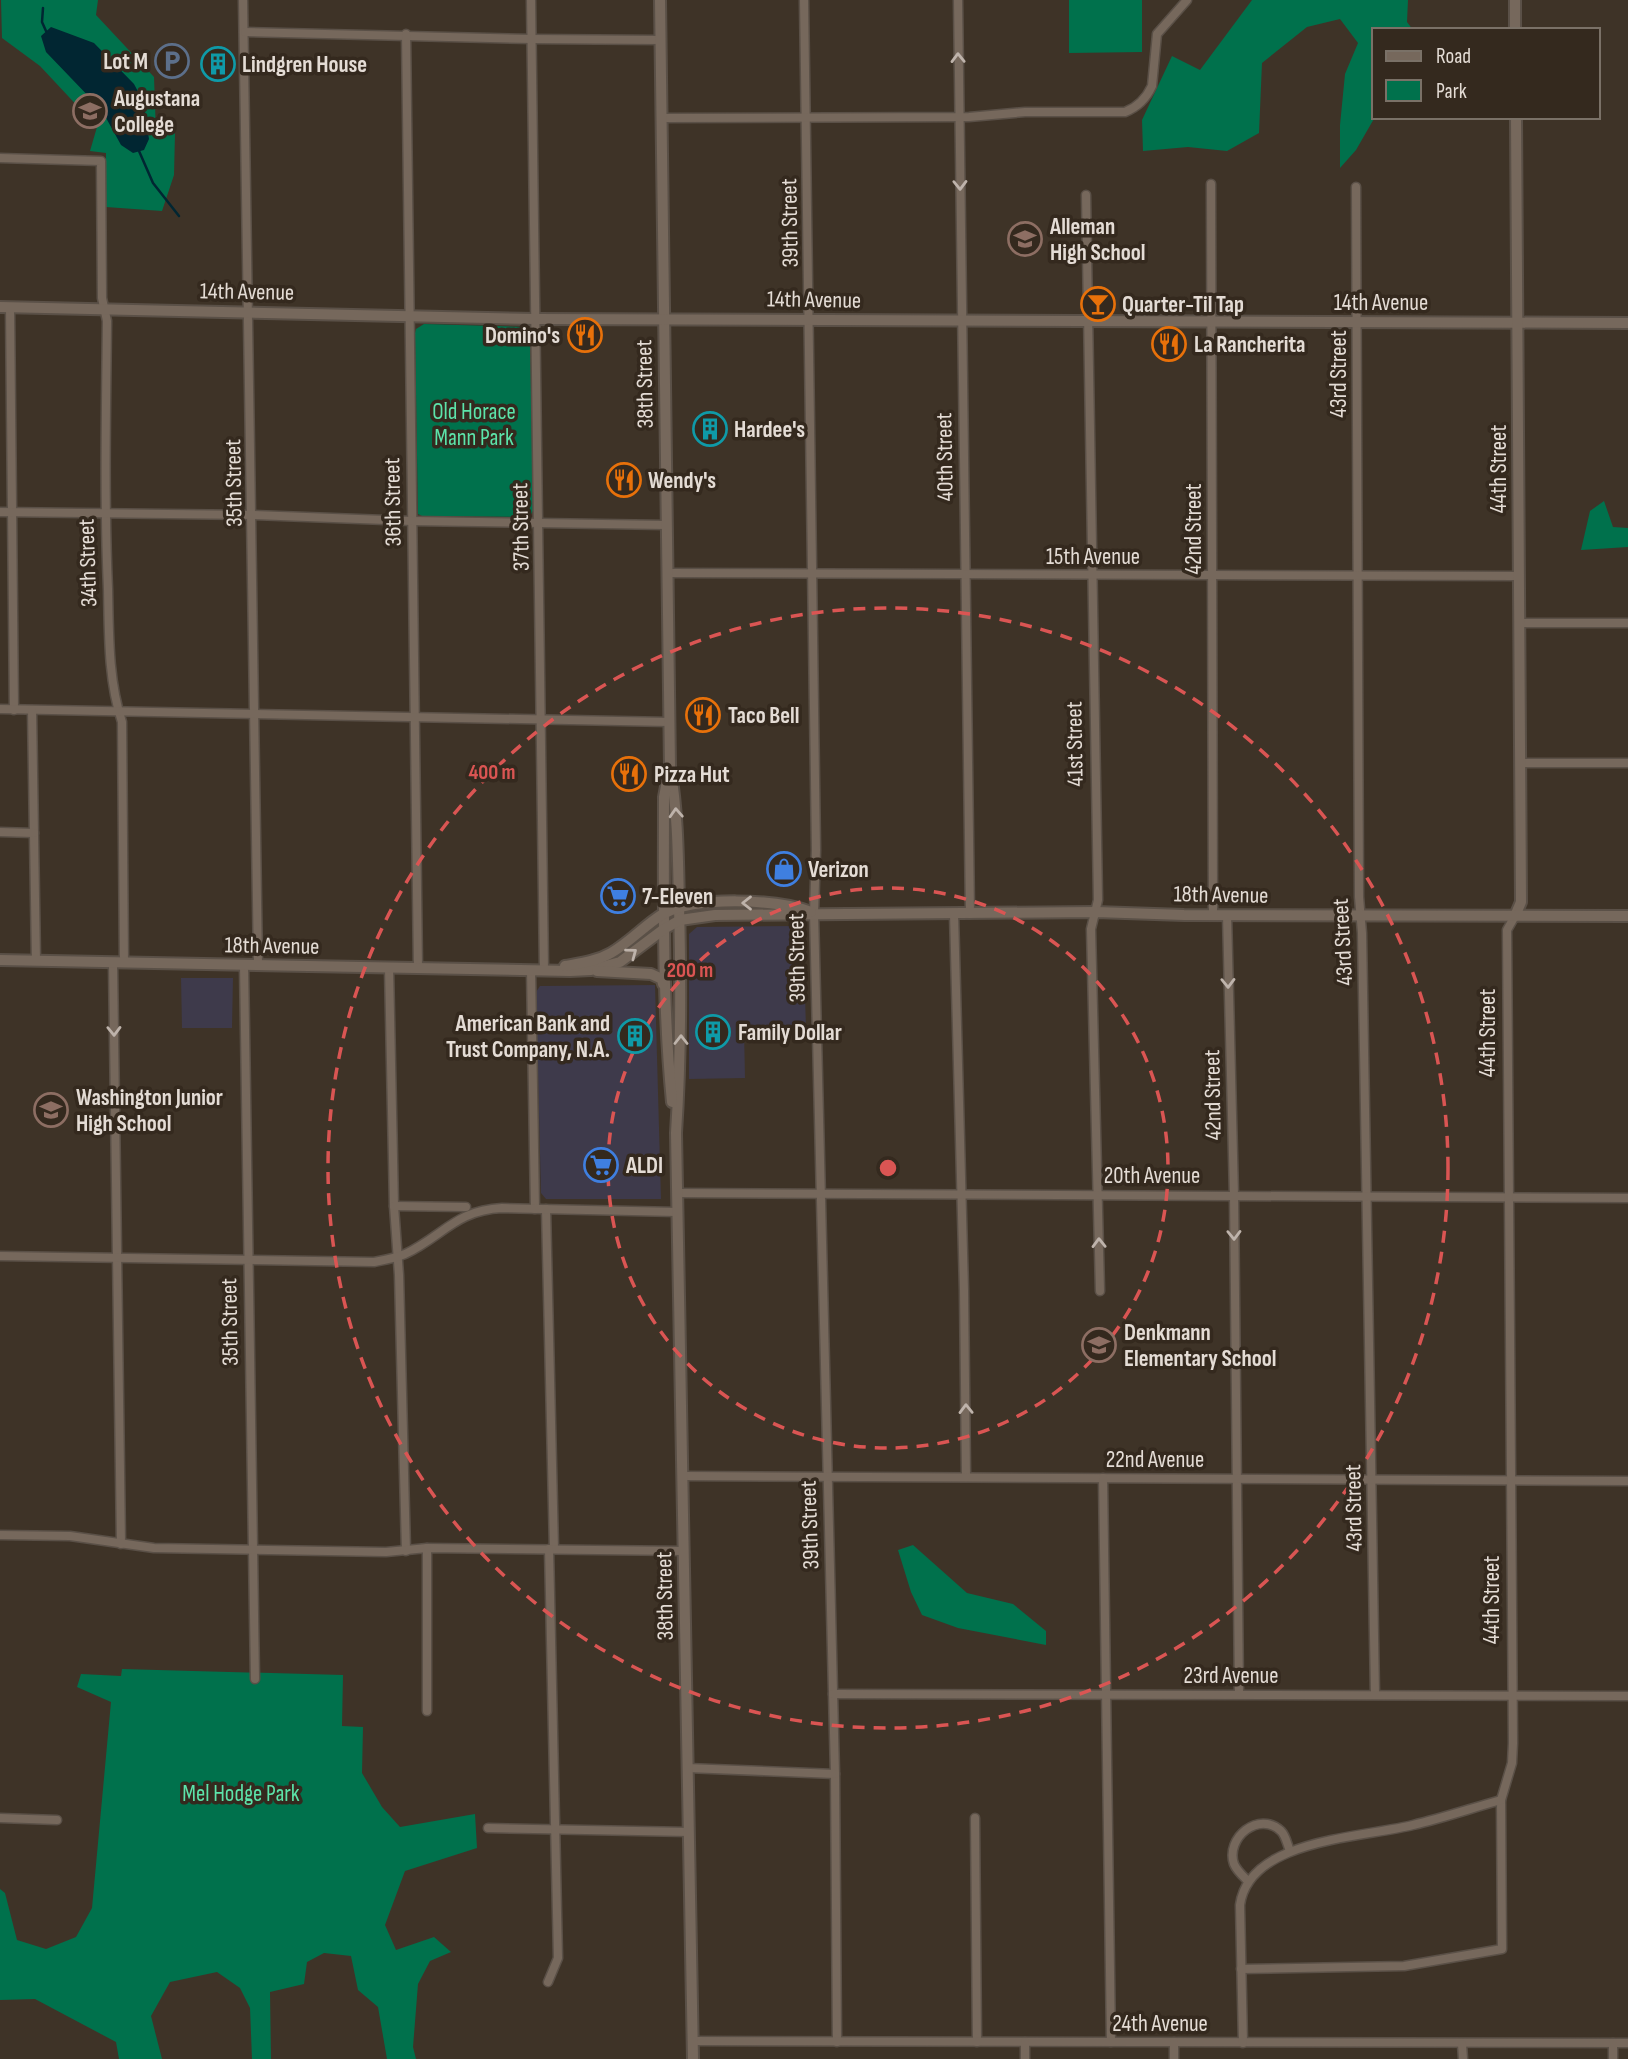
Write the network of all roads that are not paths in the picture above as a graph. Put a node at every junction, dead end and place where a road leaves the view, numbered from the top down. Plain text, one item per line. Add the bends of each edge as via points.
1 (243, 0) edge
2 (531, 0) edge
3 (660, 0) edge
4 (804, 0) edge
5 (958, 0) edge
6 (1187, 0) edge
7 (1514, 0) edge
8 (1515, 28) edge
9 (244, 32) junction
10 (406, 34) junction
11 (531, 39) junction
12 (661, 40) junction
13 (806, 117) junction
14 (959, 117) junction
15 (662, 118) junction
16 (1516, 119) edge
17 (0, 158) edge
18 (1211, 184) dead end
19 (1356, 187) dead end
20 (1086, 195) dead end
21 (5, 307) edge
22 (104, 310) junction
23 (249, 312) junction
24 (408, 315) junction
25 (664, 318) junction
26 (535, 319) junction
27 (809, 320) junction
28 (962, 321) junction
29 (1087, 321) junction
30 (1212, 323) junction
31 (1358, 323) junction
32 (1518, 323) junction
33 (1628, 323) edge
34 (0, 512) edge
35 (12, 512) junction
36 (105, 514) junction
37 (253, 515) junction
38 (412, 521) junction
39 (539, 523) junction
40 (666, 525) junction
41 (667, 573) junction
42 (1213, 574) junction
43 (813, 575) junction
44 (965, 576) junction
45 (1091, 576) junction
46 (1358, 576) junction
47 (1518, 576) junction
48 (1519, 623) junction
49 (1628, 623) edge
50 (0, 709) edge
51 (14, 709) junction
52 (32, 710) junction
53 (118, 712) junction
54 (255, 714) junction
55 (414, 718) junction
56 (540, 721) junction
57 (670, 722) junction
58 (1520, 763) junction
59 (1628, 764) edge
60 (670, 767) junction
61 (0, 832) edge
62 (34, 833) junction
63 (679, 908) junction
64 (1096, 912) junction
65 (664, 914) junction
66 (814, 914) junction
67 (954, 914) junction
68 (970, 914) junction
69 (1213, 915) junction
70 (1227, 915) junction
71 (1361, 915) junction
72 (1515, 916) junction
73 (1628, 916) edge
74 (680, 920) junction
75 (664, 929) junction
76 (0, 960) edge
77 (36, 961) junction
78 (118, 963) junction
79 (244, 965) junction
80 (258, 965) junction
81 (389, 968) junction
82 (418, 969) junction
83 (531, 970) junction
84 (544, 970) junction
85 (591, 970) junction
86 (664, 986) junction
87 (676, 1133) junction
88 (677, 1193) junction
89 (820, 1193) junction
90 (961, 1195) junction
91 (1099, 1195) junction
92 (1234, 1195) junction
93 (1367, 1195) junction
94 (1508, 1196) junction
95 (1628, 1198) edge
96 (394, 1206) junction
97 (466, 1207) dead end
98 (535, 1209) junction
99 (546, 1209) junction
100 (677, 1212) junction
101 (0, 1256) edge
102 (398, 1256) junction
103 (116, 1258) junction
104 (248, 1259) junction
105 (1100, 1291) dead end
106 (683, 1476) junction
107 (827, 1477) junction
108 (966, 1477) junction
109 (1103, 1478) junction
110 (1237, 1479) junction
111 (1372, 1480) junction
112 (1511, 1481) junction
113 (1628, 1482) edge
114 (0, 1535) edge
115 (121, 1544) junction
116 (427, 1548) junction
117 (551, 1549) junction
118 (252, 1550) junction
119 (405, 1551) junction
120 (684, 1551) junction
121 (255, 1679) dead end
122 (833, 1693) junction
123 (1106, 1693) junction
124 (1239, 1694) junction
125 (1375, 1695) junction
126 (1512, 1695) junction
127 (1628, 1696) edge
128 (427, 1711) dead end
129 (687, 1768) junction
130 (835, 1774) junction
131 (1501, 1800) junction
132 (0, 1818) edge
133 (975, 1818) dead end
134 (57, 1820) dead end
135 (488, 1828) dead end
136 (555, 1828) junction
137 (688, 1832) junction
138 (1290, 1851) junction
139 (1248, 1881) junction
140 (1241, 1969) junction
141 (548, 1982) dead end
142 (692, 2041) junction
143 (837, 2042) junction
144 (977, 2042) junction
145 (1024, 2042) junction
146 (1111, 2042) junction
147 (1174, 2042) junction
148 (1243, 2043) junction
149 (1462, 2043) junction
150 (1613, 2043) junction
151 (1628, 2043) edge
152 (693, 2059) edge
153 (1025, 2059) edge
154 (1174, 2059) edge
155 (1463, 2059) edge
156 (1613, 2059) edge

1 - 9 street, 35th Street
2 - 11 street, 37th Street
3 - 12 street, 38th Street
4 - 13 street, 39th Street
14 -> 5 street, 40th Street
6 - 14 street via 1157,34 1152,86 1135,108 1117,113
7 - 8 street
9 - 10 street
9 - 23 street, 35th Street
10 - 11 street
10 - 24 street, 36th Street
11 - 12 street
11 - 26 street, 37th Street
12 - 15 street, 38th Street
13 - 14 street
13 - 15 street
13 - 27 street, 39th Street
14 -> 28 street, 40th Street
15 - 25 street, 38th Street
16 - 32 street, 44th Street
17 - 22 street, 34th Street via 101,161
18 - 30 street, 42nd Street
19 - 31 street, 43rd Street
20 - 29 street, 41st Street
21 - 22 street, 14th Avenue
21 - 35 street
22 - 23 street, 14th Avenue
22 - 36 street, 34th Street
23 - 24 street, 14th Avenue
23 - 37 street, 35th Street
24 - 26 street, 14th Avenue
24 - 38 street, 36th Street
25 - 26 street, 14th Avenue
25 - 27 street, 14th Avenue
25 - 40 street, 38th Street
26 - 39 street, 37th Street
27 - 28 street, 14th Avenue
27 - 43 street, 39th Street
28 - 29 street, 14th Avenue
28 - 44 street, 40th Street
29 - 30 street, 14th Avenue
29 - 45 street, 41st Street
30 - 31 street, 14th Avenue
30 - 42 street, 42nd Street
31 - 32 street, 14th Avenue
31 - 46 street, 43rd Street
32 - 33 street, 14th Avenue
32 - 47 street, 44th Street
34 - 35 street
35 - 36 street
35 - 51 street
36 - 37 street
36 - 53 street, 34th Street via 109,634
37 - 38 street
37 - 54 street, 35th Street
38 - 39 street
38 - 55 street, 36th Street
39 - 40 street
39 - 56 street, 37th Street
40 - 41 street, 38th Street
41 - 43 street, 15th Avenue
41 - 57 street, 38th Street
42 - 45 street, 15th Avenue
42 - 46 street, 15th Avenue
42 - 69 street, 42nd Street
43 - 44 street, 15th Avenue
43 - 66 street, 39th Street
44 - 45 street, 15th Avenue
44 - 68 street, 40th Street
45 - 64 street, 41st Street
46 - 47 street, 15th Avenue
46 - 71 street, 43rd Street
47 - 48 street, 44th Street
48 - 49 street
48 - 58 street, 44th Street
50 - 51 street
51 - 52 street
52 - 53 street
52 - 62 street
53 - 54 street
53 - 78 street, 34th Street via 122,722
54 - 55 street
54 - 80 street, 35th Street
55 - 56 street
55 - 82 street, 36th Street
56 - 57 street
56 - 84 street, 37th Street
57 - 60 street, 38th Street
58 - 59 street
58 - 72 street, 44th Street via 1521,902
63 -> 60 street, 38th Street
60 - 65 street, 38th Street via 664,797
61 - 62 street
62 - 77 street
63 - 65 street, 18th Avenue
66 -> 63 street, 18th Avenue via 796,906 763,903 701,903
63 - 74 street, 38th Street
64 - 68 street, 18th Avenue
64 - 69 street, 18th Avenue
64 - 91 street, 41st Street via 1091,929
65 - 75 street, 38th Street
65 - 84 street, 18th Avenue via 600,958
66 - 67 street, 18th Avenue
66 - 74 street, 18th Avenue
66 - 89 street, 39th Street
67 - 68 street, 18th Avenue
67 - 90 street
69 - 70 street, 18th Avenue
70 - 71 street, 18th Avenue
70 -> 92 street, 42nd Street
71 - 72 street, 18th Avenue
71 - 93 street, 43rd Street
72 - 73 street, 18th Avenue
72 - 94 street, 44th Street via 1507,930
74 - 75 street, 18th Avenue
87 -> 74 street, 38th Street
85 -> 75 street, 18th Avenue via 620,962
75 - 86 street, 38th Street
76 - 77 street, 18th Avenue
77 - 78 street, 18th Avenue
78 - 79 street, 18th Avenue
78 -> 103 street, 34th Street
79 - 80 street, 18th Avenue
79 - 104 street, 35th Street
80 - 81 street, 18th Avenue
81 - 82 street, 18th Avenue
81 - 96 street
82 - 83 street, 18th Avenue
83 - 84 street, 18th Avenue
83 - 98 street
84 - 85 street, 18th Avenue
85 - 86 street via 651,974 662,979
86 - 87 street, 38th Street
87 - 88 street, 38th Street
88 - 89 street, 20th Avenue
88 - 100 street, 38th Street
89 - 90 street, 20th Avenue
89 - 107 street, 39th Street
90 - 91 street, 20th Avenue
108 -> 90 street
91 - 92 street, 20th Avenue
105 -> 91 street, 41st Street
92 - 93 street, 20th Avenue
92 -> 110 street, 42nd Street
93 - 94 street, 20th Avenue
93 - 111 street, 43rd Street
94 - 95 street, 20th Avenue
94 - 112 street, 44th Street
96 - 97 street
96 - 102 street
98 - 99 street
98 - 102 street via 475,1211
99 - 100 street
99 - 117 street
100 - 106 street, 38th Street
101 - 103 street
102 - 104 street via 374,1262
102 - 119 street
103 - 104 street
103 - 115 street, 34th Street
104 - 118 street, 35th Street
106 - 107 street, 22nd Avenue
106 - 120 street, 38th Street
107 - 108 street, 22nd Avenue
107 - 122 street, 39th Street
108 - 109 street, 22nd Avenue
109 - 110 street, 22nd Avenue
109 - 123 street
110 - 111 street, 22nd Avenue
110 - 124 street, 42nd Street
111 - 112 street, 22nd Avenue
111 - 125 street, 43rd Street
112 - 113 street, 22nd Avenue
112 - 126 street, 44th Street
114 - 115 street via 61,1535
115 - 118 street
116 - 117 street
116 - 119 street
116 - 128 street
117 - 120 street
117 - 136 street
118 - 119 street
118 - 121 street, 35th Street
120 - 129 street, 38th Street
122 - 123 street, 23rd Avenue
122 - 130 street, 39th Street
123 - 124 street, 23rd Avenue
123 - 146 street
124 - 125 street, 23rd Avenue
125 - 126 street, 23rd Avenue
126 - 127 street, 23rd Avenue
126 - 131 street, 44th Street via 1512,1763
129 - 130 street
129 - 137 street, 38th Street
130 - 143 street, 39th Street
131 - 138 street via 1413,1826
131 - 140 street, 44th Street via 1502,1949 1404,1966
132 - 134 street
133 - 144 street
135 - 136 street
136 - 137 street
136 - 141 street via 558,1958
137 - 142 street, 38th Street
138 - 139 street
138 - 139 street via 1275,1827 1246,1829 1232,1854
139 - 140 street via 1240,1905
140 - 148 street
142 - 143 street, 24th Avenue
142 - 152 street, 38th Street
143 - 144 street, 24th Avenue
144 - 145 street, 24th Avenue
145 - 146 street, 24th Avenue
145 - 153 street
146 - 147 street, 24th Avenue
147 - 148 street, 24th Avenue
147 - 154 street
148 - 149 street, 24th Avenue
149 - 150 street, 24th Avenue
149 - 155 street
150 - 151 street, 24th Avenue
150 - 156 street

